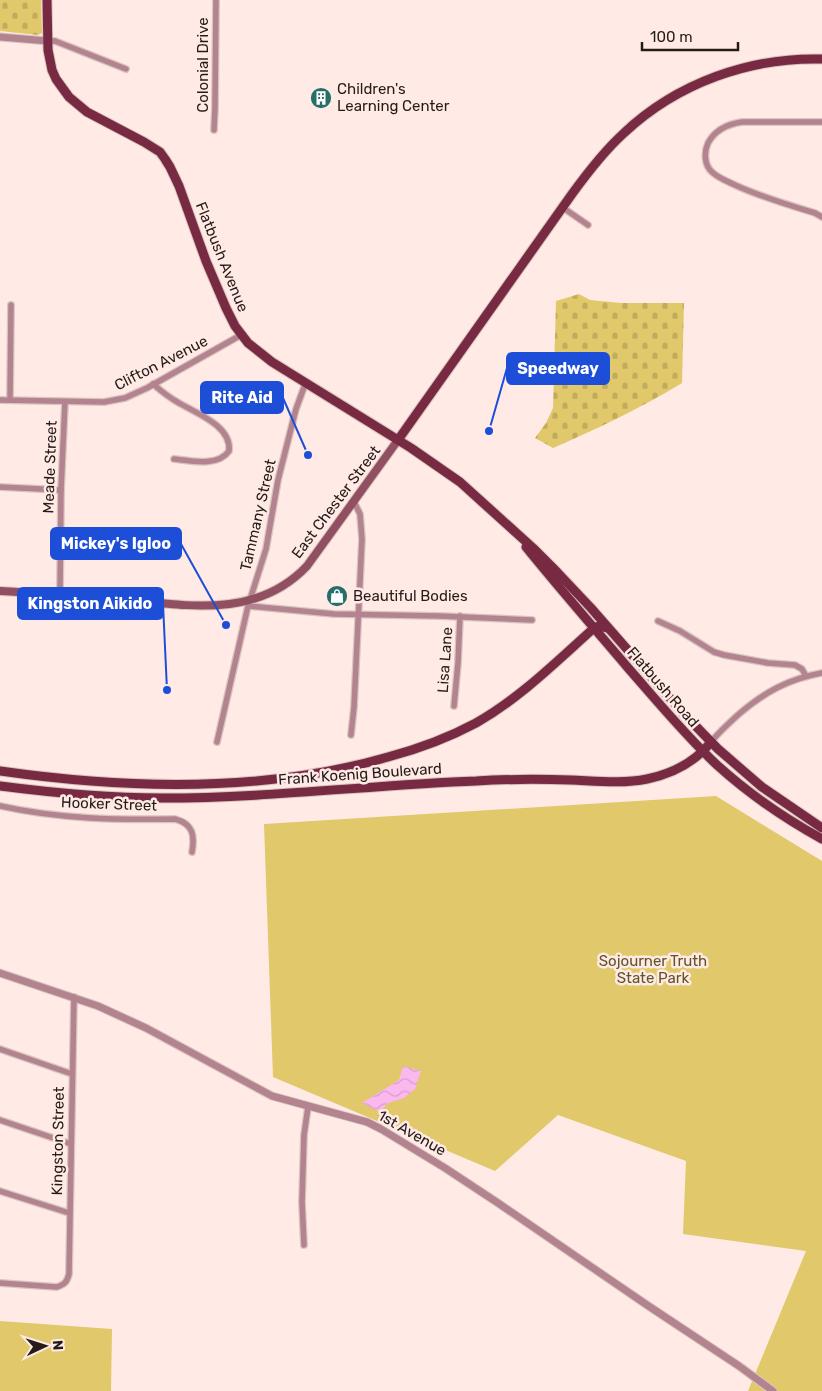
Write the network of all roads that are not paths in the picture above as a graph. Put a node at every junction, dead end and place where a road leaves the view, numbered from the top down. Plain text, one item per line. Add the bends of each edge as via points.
1 (47, 0) edge
2 (216, 0) edge
3 (0, 37) edge
4 (48, 41) junction
5 (822, 59) edge
6 (126, 69) dead end
7 (822, 122) edge
8 (214, 130) dead end
9 (562, 207) junction
10 (822, 217) edge
11 (588, 225) dead end
12 (12, 305) dead end
13 (241, 335) junction
14 (306, 382) junction
15 (153, 384) junction
16 (0, 400) edge
17 (10, 400) junction
18 (65, 402) junction
19 (398, 440) junction
20 (174, 459) dead end
21 (449, 473) joint
22 (0, 487) edge
23 (61, 490) junction
24 (354, 502) junction
25 (508, 526) junction
26 (0, 591) edge
27 (60, 594) junction
28 (248, 604) junction
29 (359, 614) junction
30 (460, 616) junction
31 (532, 620) dead end
32 (658, 621) dead end
33 (594, 628) junction
34 (608, 628) junction
35 (822, 673) edge
36 (806, 676) junction
37 (454, 706) dead end
38 (352, 735) dead end
39 (217, 742) dead end
40 (711, 742) junction
41 (703, 751) junction
42 (0, 771) edge
43 (0, 786) edge
44 (0, 806) edge
45 (822, 828) edge
46 (822, 839) edge
47 (192, 852) dead end
48 (0, 973) edge
49 (74, 997) junction
50 (0, 1049) edge
51 (72, 1074) junction
52 (308, 1107) junction
53 (0, 1120) edge
54 (71, 1144) junction
55 (0, 1191) edge
56 (69, 1214) junction
57 (304, 1245) dead end
58 (0, 1283) edge
59 (773, 1391) edge

1 - 4 main road, Flatbush Avenue
2 - 8 street, Colonial Drive
3 - 4 street
4 - 6 street
4 - 13 main road, Flatbush Avenue via 52,70 69,97 87,112 160,152 170,167 216,286
5 - 9 main road via 789,60 747,67 718,75 675,95 614,142
7 - 10 street via 734,123 723,127 712,137 705,154 712,172 726,180 750,192
9 - 11 street
9 - 19 main road
12 - 17 street
13 - 14 main road, Flatbush Avenue via 264,356
13 - 15 street, Clifton Avenue
14 - 19 main road, Flatbush Avenue
14 - 28 street, Tammany Street via 278,480 266,549
15 - 18 street, Clifton Avenue via 113,402
15 - 20 street via 210,421 229,440 229,451 221,458 204,461
16 - 17 street, Clifton Avenue
17 - 18 street, Clifton Avenue
18 - 23 street, Meade Street
19 - 21 main road, Flatbush Avenue
19 - 24 main road, East Chester Street
21 - 25 main road, Flatbush Road
22 - 23 street
23 - 27 street, Meade Street
24 - 28 main road, East Chester Street via 300,573
24 - 29 street via 362,527
25 - 33 main road, Flatbush Road
25 - 34 main road, Flatbush Road via 545,559
26 - 27 main road, East Chester Street
27 - 28 main road, East Chester Street via 200,606
28 - 29 street, East Chester Street via 317,613
28 - 39 street, Tammany Street
29 - 30 street, East Chester Street
29 - 38 street
30 - 31 street, East Chester Street
30 - 37 street, Lisa Lane
32 - 36 street via 714,652 795,665
33 - 34 main road
33 - 41 main road, Flatbush Road
33 - 42 main road, Frank Koenig Boulevard via 532,684 490,714 410,751 360,765 271,780 184,784 91,782
34 - 40 main road, Flatbush Road
35 - 36 street
36 - 40 street via 763,695
40 - 41 main road, Frank Koenig Boulevard
40 - 45 main road, Flatbush Road via 762,787
41 - 43 main road, Frank Koenig Boulevard via 663,775 629,782 477,781 168,798 90,796
41 - 46 main road, Flatbush Road via 762,801
44 - 47 street, Hooker Street via 70,817 175,819 189,826 194,844
48 - 49 street, 1st Avenue
49 - 51 street, Kingston Street
49 - 52 street, 1st Avenue via 146,1028 272,1096
50 - 51 street
51 - 54 street, Kingston Street
52 - 57 street via 302,1202
52 - 59 street, 1st Avenue via 367,1122 413,1148
53 - 54 street
54 - 56 street, Kingston Street
55 - 56 street
56 - 58 street, Kingston Street via 68,1281 57,1287

